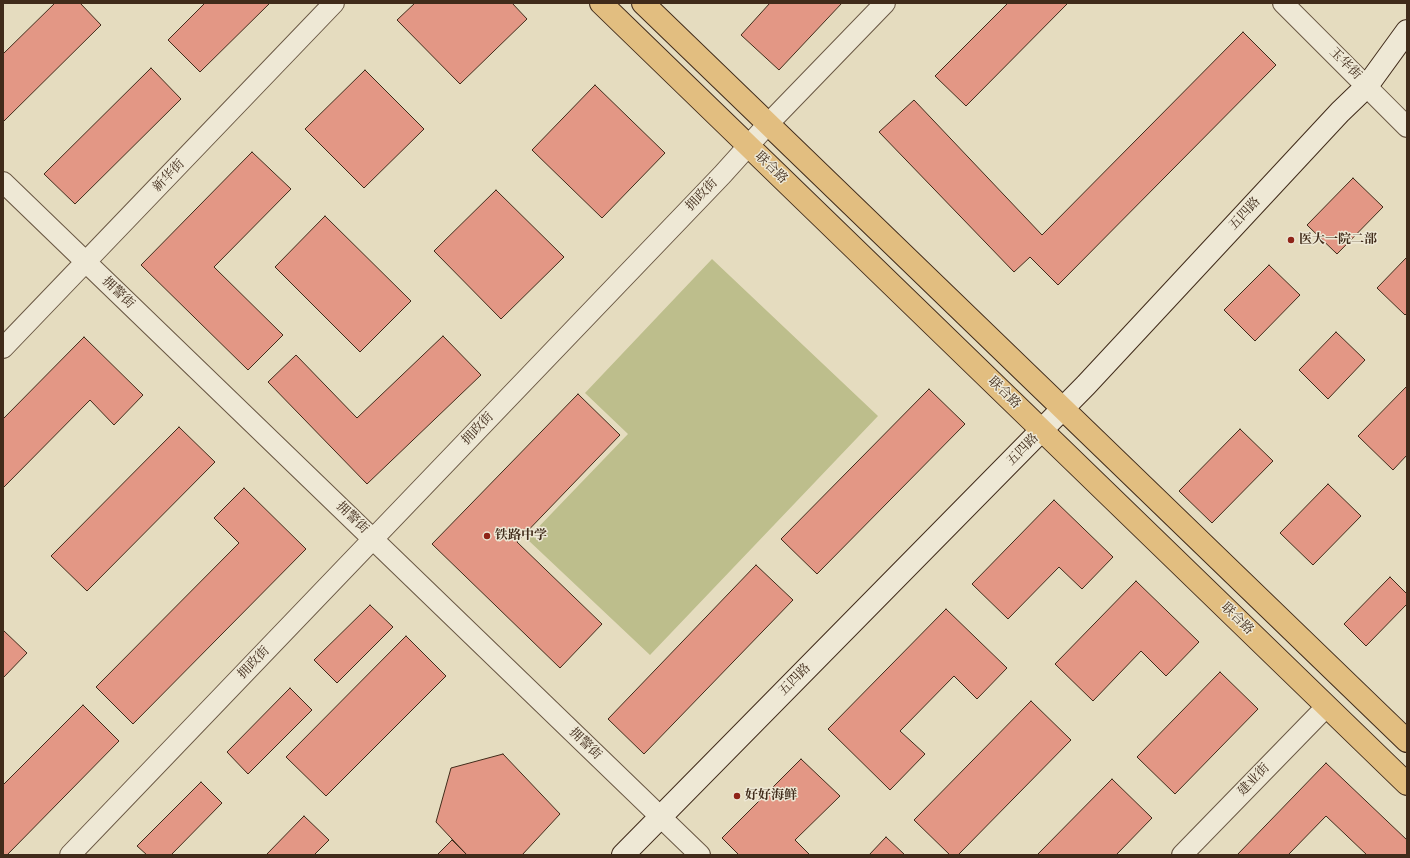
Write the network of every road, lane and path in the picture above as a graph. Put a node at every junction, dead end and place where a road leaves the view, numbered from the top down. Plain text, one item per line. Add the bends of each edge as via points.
1 (334, 3) edge
2 (601, 3) edge
3 (643, 3) edge
4 (885, 3) edge
5 (1283, 3) edge
6 (1407, 31) edge
7 (1367, 86) junction
8 (768, 124) junction
9 (1407, 127) edge
10 (748, 146) junction
11 (3, 182) edge
12 (86, 262) junction
13 (3, 348) edge
14 (1063, 409) junction
15 (1042, 430) junction
16 (373, 539) junction
17 (1327, 706) junction
18 (1407, 741) edge
19 (1407, 784) edge
20 (660, 816) junction
21 (70, 855) edge
22 (623, 855) edge
23 (700, 855) edge
24 (1182, 855) edge

1 - 12 street, 新华街
2 - 10 main road, 联合路
3 - 8 main road
4 - 8 street, 拥政街
5 - 7 street, 玉华街
6 - 7 main road, 五四路
7 - 9 street, 玉华街
7 - 14 main road, 五四路
8 - 10 street, 拥政街
8 - 14 main road
10 - 15 main road, 联合路
10 - 16 street, 拥政街
11 - 12 street, 拥警街
12 - 13 street, 新华街
12 - 16 street, 拥警街
14 - 15 main road, 五四路
14 - 18 main road
15 - 17 main road, 联合路
15 - 20 main road, 五四路
16 - 20 street, 拥警街
16 - 21 street, 拥政街
17 - 19 main road, 联合路
17 - 24 street, 建业街
20 - 22 main road, 五四路
20 - 23 street, 拥警街

